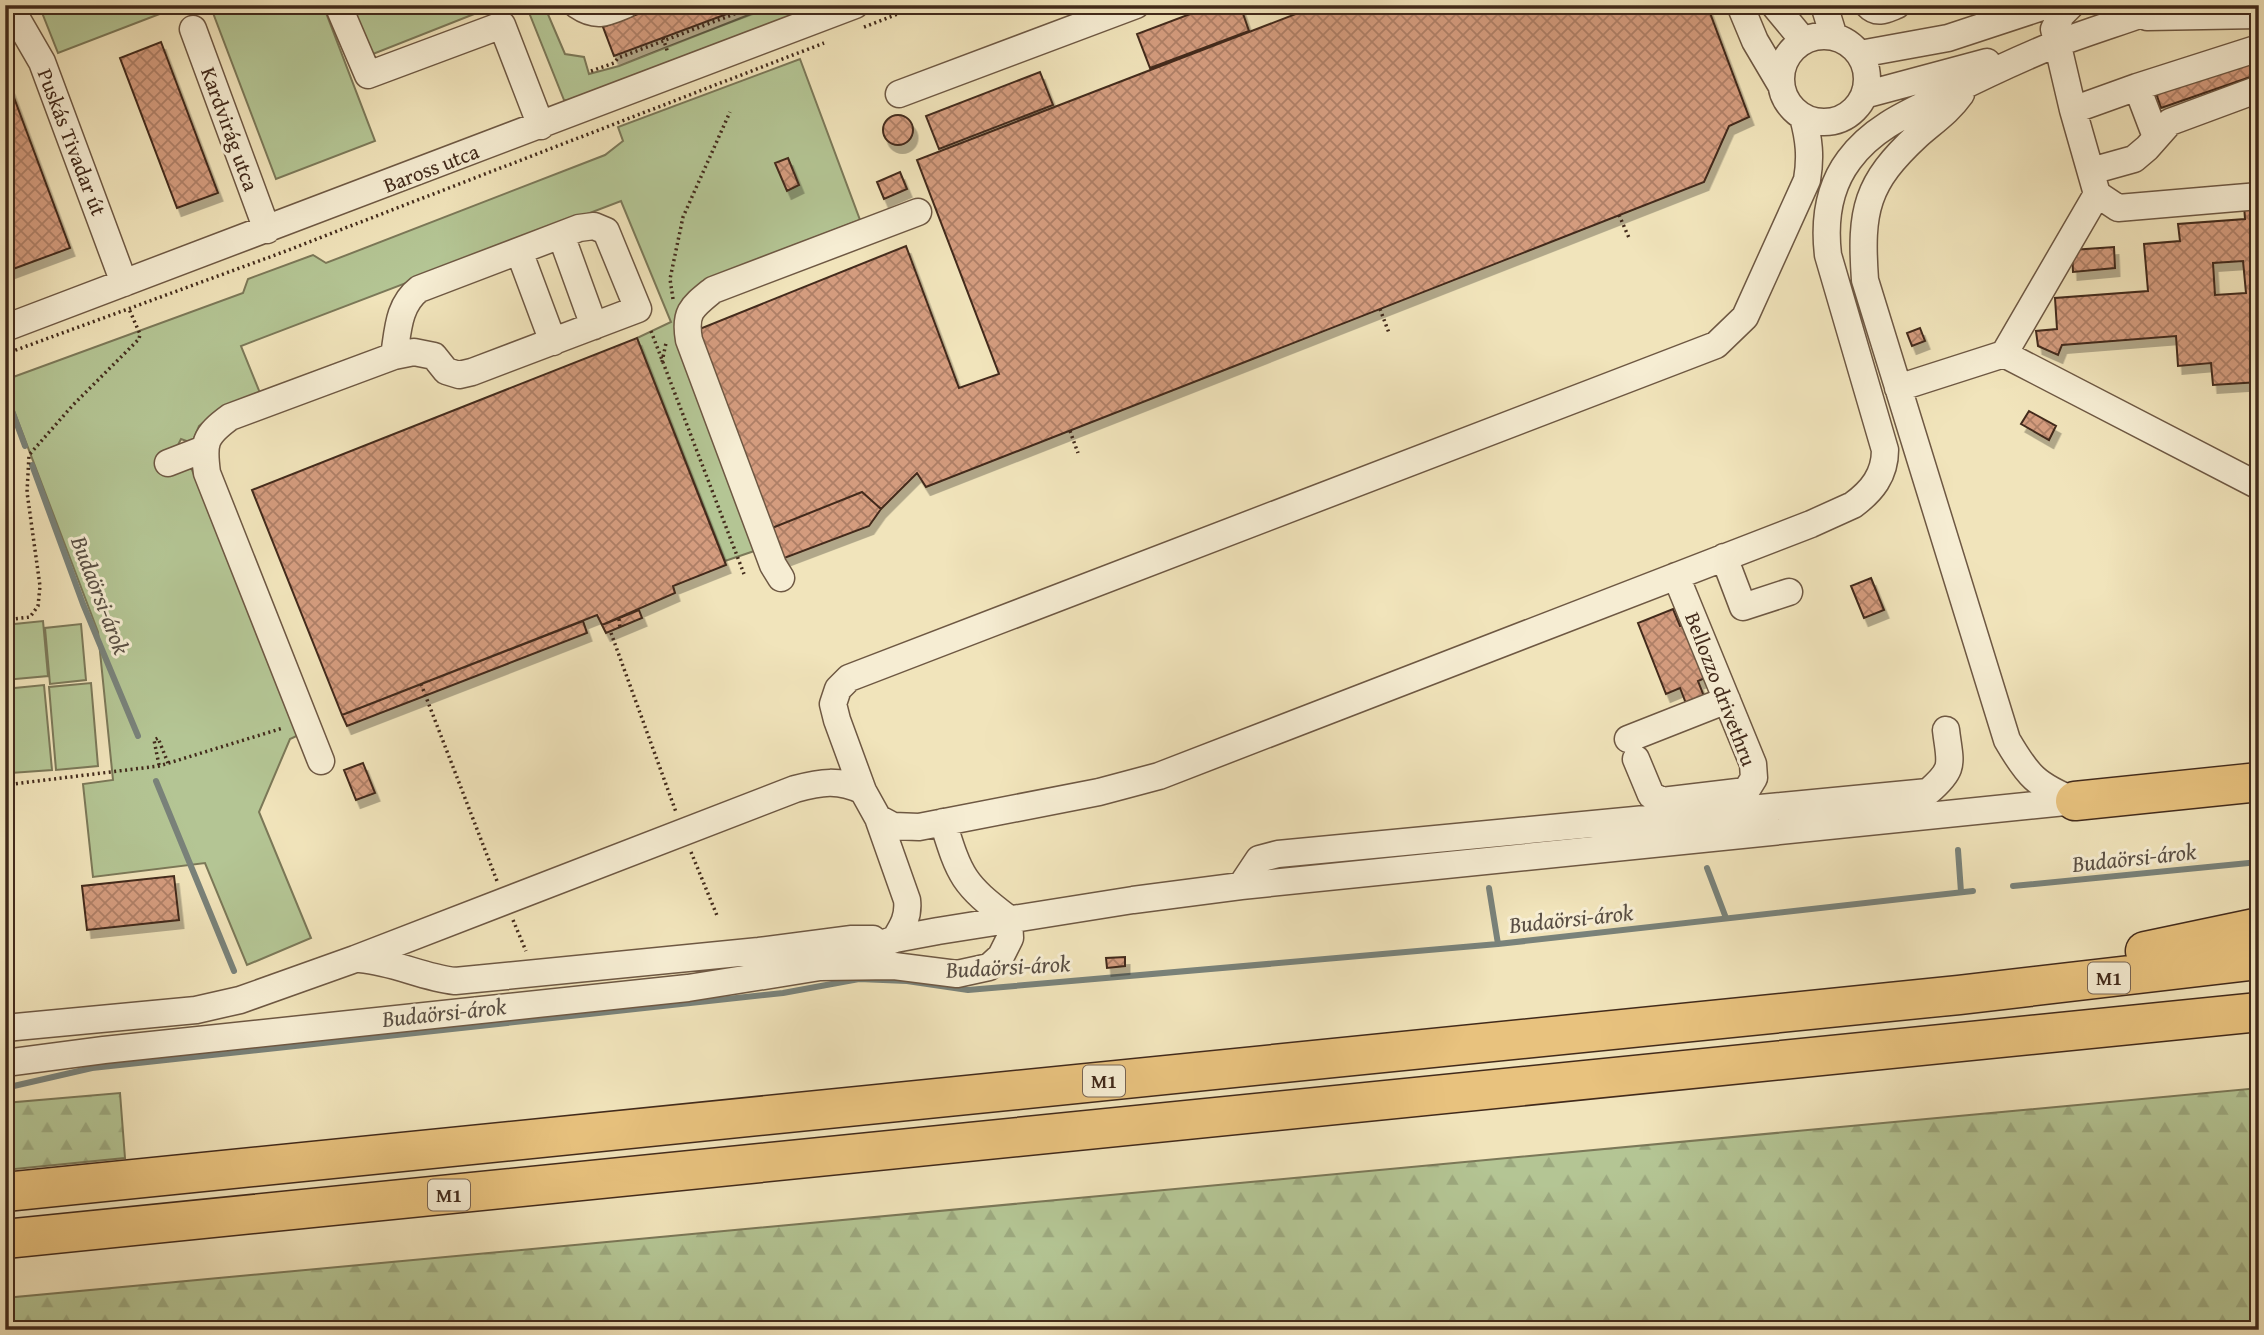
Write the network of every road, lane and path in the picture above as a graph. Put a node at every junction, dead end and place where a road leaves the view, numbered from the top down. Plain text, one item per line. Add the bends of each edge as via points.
1 (9, 5) edge
2 (338, 5) edge
3 (577, 5) edge
4 (625, 5) edge
5 (758, 5) edge
6 (855, 5) edge
7 (1136, 5) edge
8 (1740, 5) edge
9 (1774, 5) edge
10 (1824, 5) edge
11 (1868, 5) edge
12 (1897, 5) edge
13 (2071, 5) edge
14 (2167, 5) edge
15 (752, 6) edge
16 (2042, 6) edge
17 (2259, 15) edge
18 (756, 16) dead end
19 (2134, 17) junction
20 (192, 29) dead end
21 (1834, 37) junction
22 (663, 40) junction
23 (1803, 40) junction
24 (2056, 45) junction
25 (2259, 48) edge
26 (1860, 54) junction
27 (671, 59) dead end
28 (591, 71) dead end
29 (719, 84) dead end
30 (1968, 84) junction
31 (1781, 85) junction
32 (2137, 87) junction
33 (2259, 89) edge
34 (899, 94) dead end
35 (1864, 95) junction
36 (2073, 110) junction
37 (730, 113) dead end
38 (1803, 117) junction
39 (541, 125) junction
40 (2156, 136) junction
41 (2094, 182) junction
42 (2259, 196) edge
43 (918, 212) dead end
44 (1619, 215) dead end
45 (267, 230) junction
46 (561, 235) junction
47 (1630, 240) dead end
48 (519, 251) junction
49 (124, 283) junction
50 (674, 303) dead end
51 (129, 309) junction
52 (1380, 309) dead end
53 (594, 326) junction
54 (5, 328) edge
55 (651, 331) dead end
56 (670, 333) dead end
57 (1389, 333) dead end
58 (553, 342) junction
59 (5, 354) edge
60 (2004, 354) junction
61 (394, 356) junction
62 (662, 362) junction
63 (1898, 388) junction
64 (1070, 430) dead end
65 (204, 449) junction
66 (1078, 453) dead end
67 (168, 463) dead end
68 (2259, 486) edge
69 (1724, 557) junction
70 (744, 574) dead end
71 (1676, 576) junction
72 (781, 578) dead end
73 (1789, 592) dead end
74 (619, 619) dead end
75 (5, 620) edge
76 (620, 629) dead end
77 (611, 633) dead end
78 (421, 684) dead end
79 (1727, 700) junction
80 (5, 727) edge
81 (284, 728) dead end
82 (1947, 730) dead end
83 (844, 739) junction
84 (321, 761) dead end
85 (168, 763) junction
86 (159, 766) junction
87 (822, 781) junction
88 (2259, 782) edge
89 (11, 784) junction
90 (5, 785) edge
91 (863, 791) junction
92 (2075, 801) junction
93 (987, 814) junction
94 (878, 818) junction
95 (943, 822) junction
96 (683, 832) junction
97 (955, 863) junction
98 (1241, 886) junction
99 (505, 901) junction
100 (718, 918) dead end
101 (1009, 919) junction
102 (2259, 927) edge
103 (434, 928) junction
104 (895, 939) junction
105 (526, 951) dead end
106 (400, 955) junction
107 (2259, 960) edge
108 (820, 967) junction
109 (432, 978) junction
110 (1959, 995) junction
111 (2259, 1012) edge
112 (5, 1028) edge
113 (5, 1063) edge
114 (5, 1192) edge
115 (5, 1239) edge

1 - 49 street, Puskás Tivadar út via 42,62
2 - 39 street via 368,75 502,25
3 - 4 street via 587,13
5 - 15 path
6 - 39 street, Baross utca
7 - 34 street
8 - 31 street
9 - 23 street
10 - 21 street
11 - 12 street via 1882,11
13 - 24 street via 2054,29
14 - 19 street
15 - 18 path
15 - 22 path
16 - 26 street via 1948,38
17 - 19 street
19 - 24 street
20 - 45 street, Kardvirág utca
21 - 23 street
21 - 26 street
22 - 27 path
22 - 28 path
23 - 31 street via 1785,59
24 - 30 street
24 - 35 street
24 - 36 street
25 - 32 street
26 - 35 street via 1867,74
29 - 51 path
30 - 63 street via 1951,109 1892,159 1872,189 1862,237 1865,280
30 - 69 street via 1887,123 1850,159 1838,178 1826,216 1828,256 1885,450 1876,484 1853,505
31 - 38 street via 1787,102
32 - 36 street
32 - 40 street
33 - 40 street via 2170,122
35 - 38 street via 1849,114 1838,119 1826,122
36 - 41 street
37 - 50 path via 683,217 670,279
38 - 83 street via 1810,142 1807,180 1745,317 1716,345 849,678 838,689 833,704
39 - 45 street, Baross utca
40 - 41 street via 2134,159
41 - 42 street via 2118,208
41 - 60 street
43 - 72 street via 713,290 691,307 686,324 689,340
44 - 47 path
45 - 49 street, Baross utca
46 - 48 street
46 - 53 street
46 - 53 street via 594,226 606,232 638,309
48 - 58 street
48 - 61 street via 409,296
49 - 54 street, Baross utca
51 - 59 path
51 - 75 path via 139,339 29,454 27,492 40,574 39,602 30,617
52 - 57 path
53 - 58 street
55 - 62 path
56 - 62 path
58 - 61 street via 458,375 446,371 434,356 414,352
60 - 63 street
60 - 68 street
61 - 65 street via 230,417 214,429
62 - 70 path
63 - 92 street via 2007,740 2025,770 2050,791
64 - 66 path
65 - 67 street
65 - 84 street via 207,473
69 - 71 street
69 - 73 street via 1743,607
71 - 79 street, Bellozzo drivethru
71 - 93 street via 1159,776
74 - 76 path
77 - 96 path
78 - 99 path
79 - 79 street, Bellozzo drivethru via 1753,764 1754,779 1746,791 1662,801 1651,795 1636,744
80 - 89 path
81 - 85 path
82 - 98 street via 1950,766 1928,792 1278,854 1259,859
83 - 87 street via 838,760
83 - 91 street
85 - 86 path
85 - 86 path via 158,738 153,740
86 - 89 path
87 - 91 street via 841,782
87 - 96 street
88 - 92 highway
89 - 90 path
91 - 94 street
92 - 98 street
93 - 95 street
93 - 97 street via 969,831
94 - 95 street via 904,828
94 - 104 street via 907,900 906,920
95 - 97 street
96 - 99 street
96 - 100 path
97 - 101 street via 966,883
98 - 101 street
99 - 103 street
99 - 105 path
101 - 104 street
101 - 108 street via 1010,938 1002,956 976,971
102 - 110 highway
103 - 106 street
103 - 109 street via 424,958
104 - 108 street
104 - 109 street via 852,939 454,981
106 - 109 street
106 - 112 street via 384,961 355,959 240,1000 196,1010
107 - 110 highway, M1
108 - 113 street via 688,988
110 - 114 highway, M1
111 - 115 highway, M1

